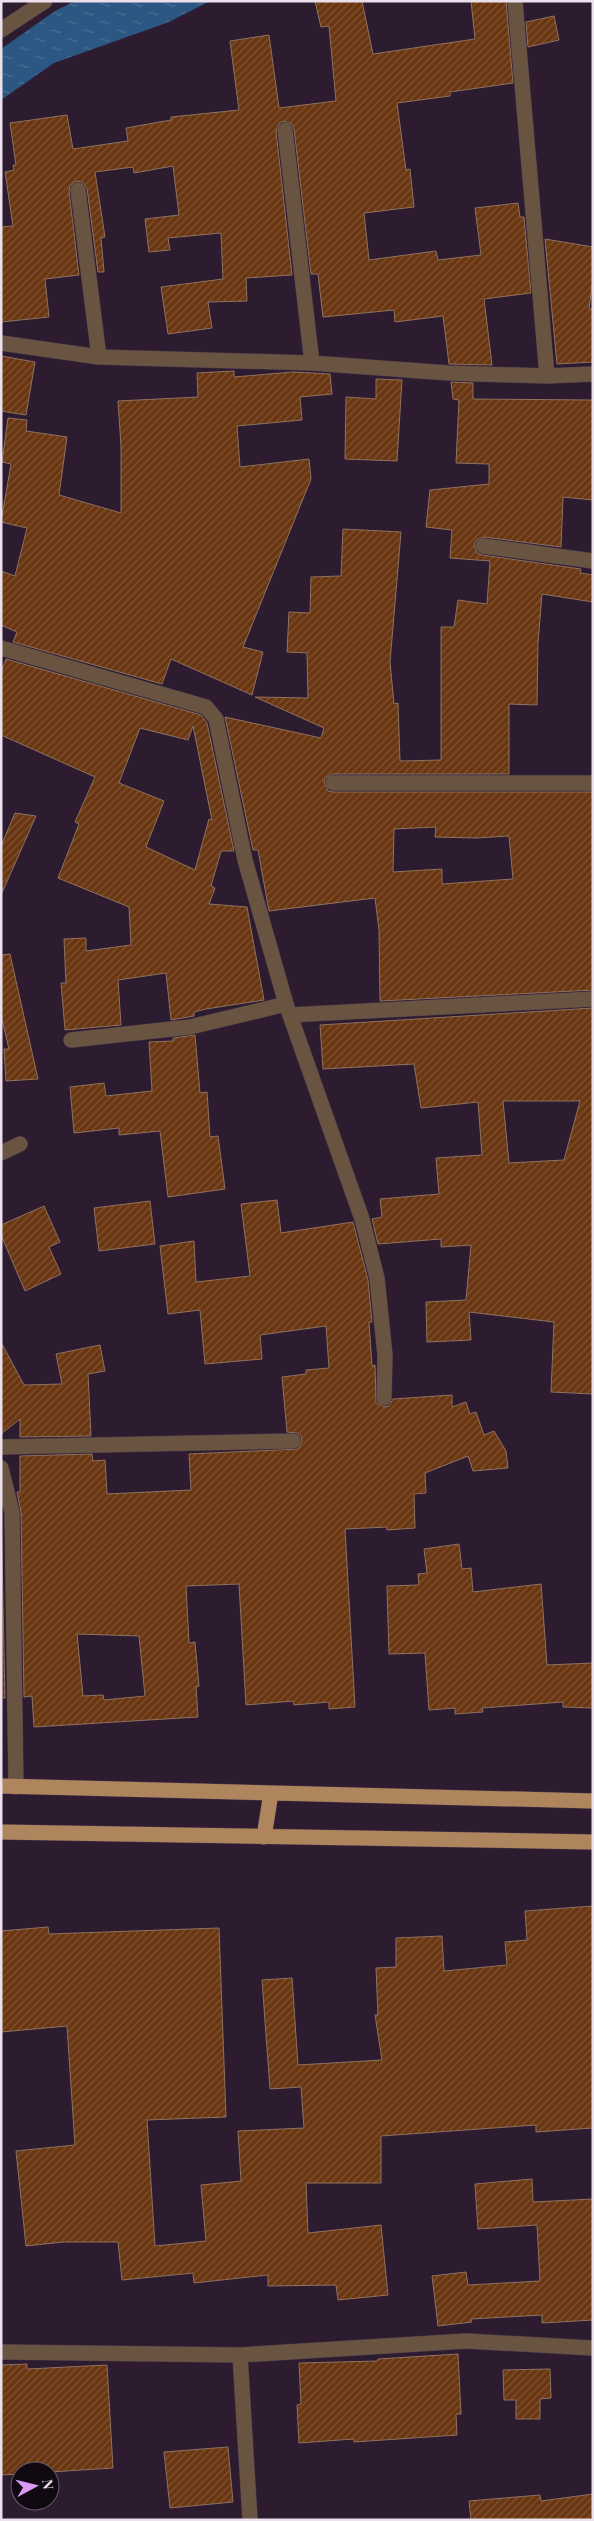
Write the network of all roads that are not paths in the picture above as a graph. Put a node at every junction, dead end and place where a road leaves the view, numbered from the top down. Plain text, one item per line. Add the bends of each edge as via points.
1 (44, 1) edge
2 (515, 1) edge
3 (1, 30) edge
4 (285, 130) dead end
5 (78, 190) dead end
6 (1, 343) edge
7 (99, 356) junction
8 (312, 363) junction
9 (593, 374) edge
10 (547, 376) junction
11 (483, 546) dead end
12 (593, 561) edge
13 (1, 648) edge
14 (333, 783) dead end
15 (593, 783) edge
16 (593, 999) edge
17 (288, 1009) junction
18 (71, 1040) dead end
19 (20, 1144) dead end
20 (1, 1153) edge
21 (384, 1398) dead end
22 (293, 1441) dead end
23 (1, 1447) edge
24 (1, 1468) edge
25 (6, 1785) edge
26 (271, 1793) junction
27 (593, 1801) edge
28 (1, 1832) edge
29 (264, 1837) junction
30 (593, 1842) edge
31 (593, 2348) edge
32 (1, 2352) edge
33 (240, 2355) junction
34 (250, 2520) edge

1 - 3 street
2 - 10 street
4 - 8 street
5 - 7 street
6 - 7 street
7 - 8 street
8 - 10 street
9 - 10 street
11 - 12 street
13 - 17 street via 206,707 216,719 245,860
14 - 15 street
16 - 17 street
17 - 18 street via 190,1027
17 - 21 street via 362,1218 378,1278 385,1355
19 - 20 street
22 - 23 street
24 - 25 street via 12,1512
25 - 26 main road
26 - 27 main road
26 - 29 main road
28 - 29 main road
29 - 30 main road
31 - 33 street via 466,2341
32 - 33 street
33 - 34 street

